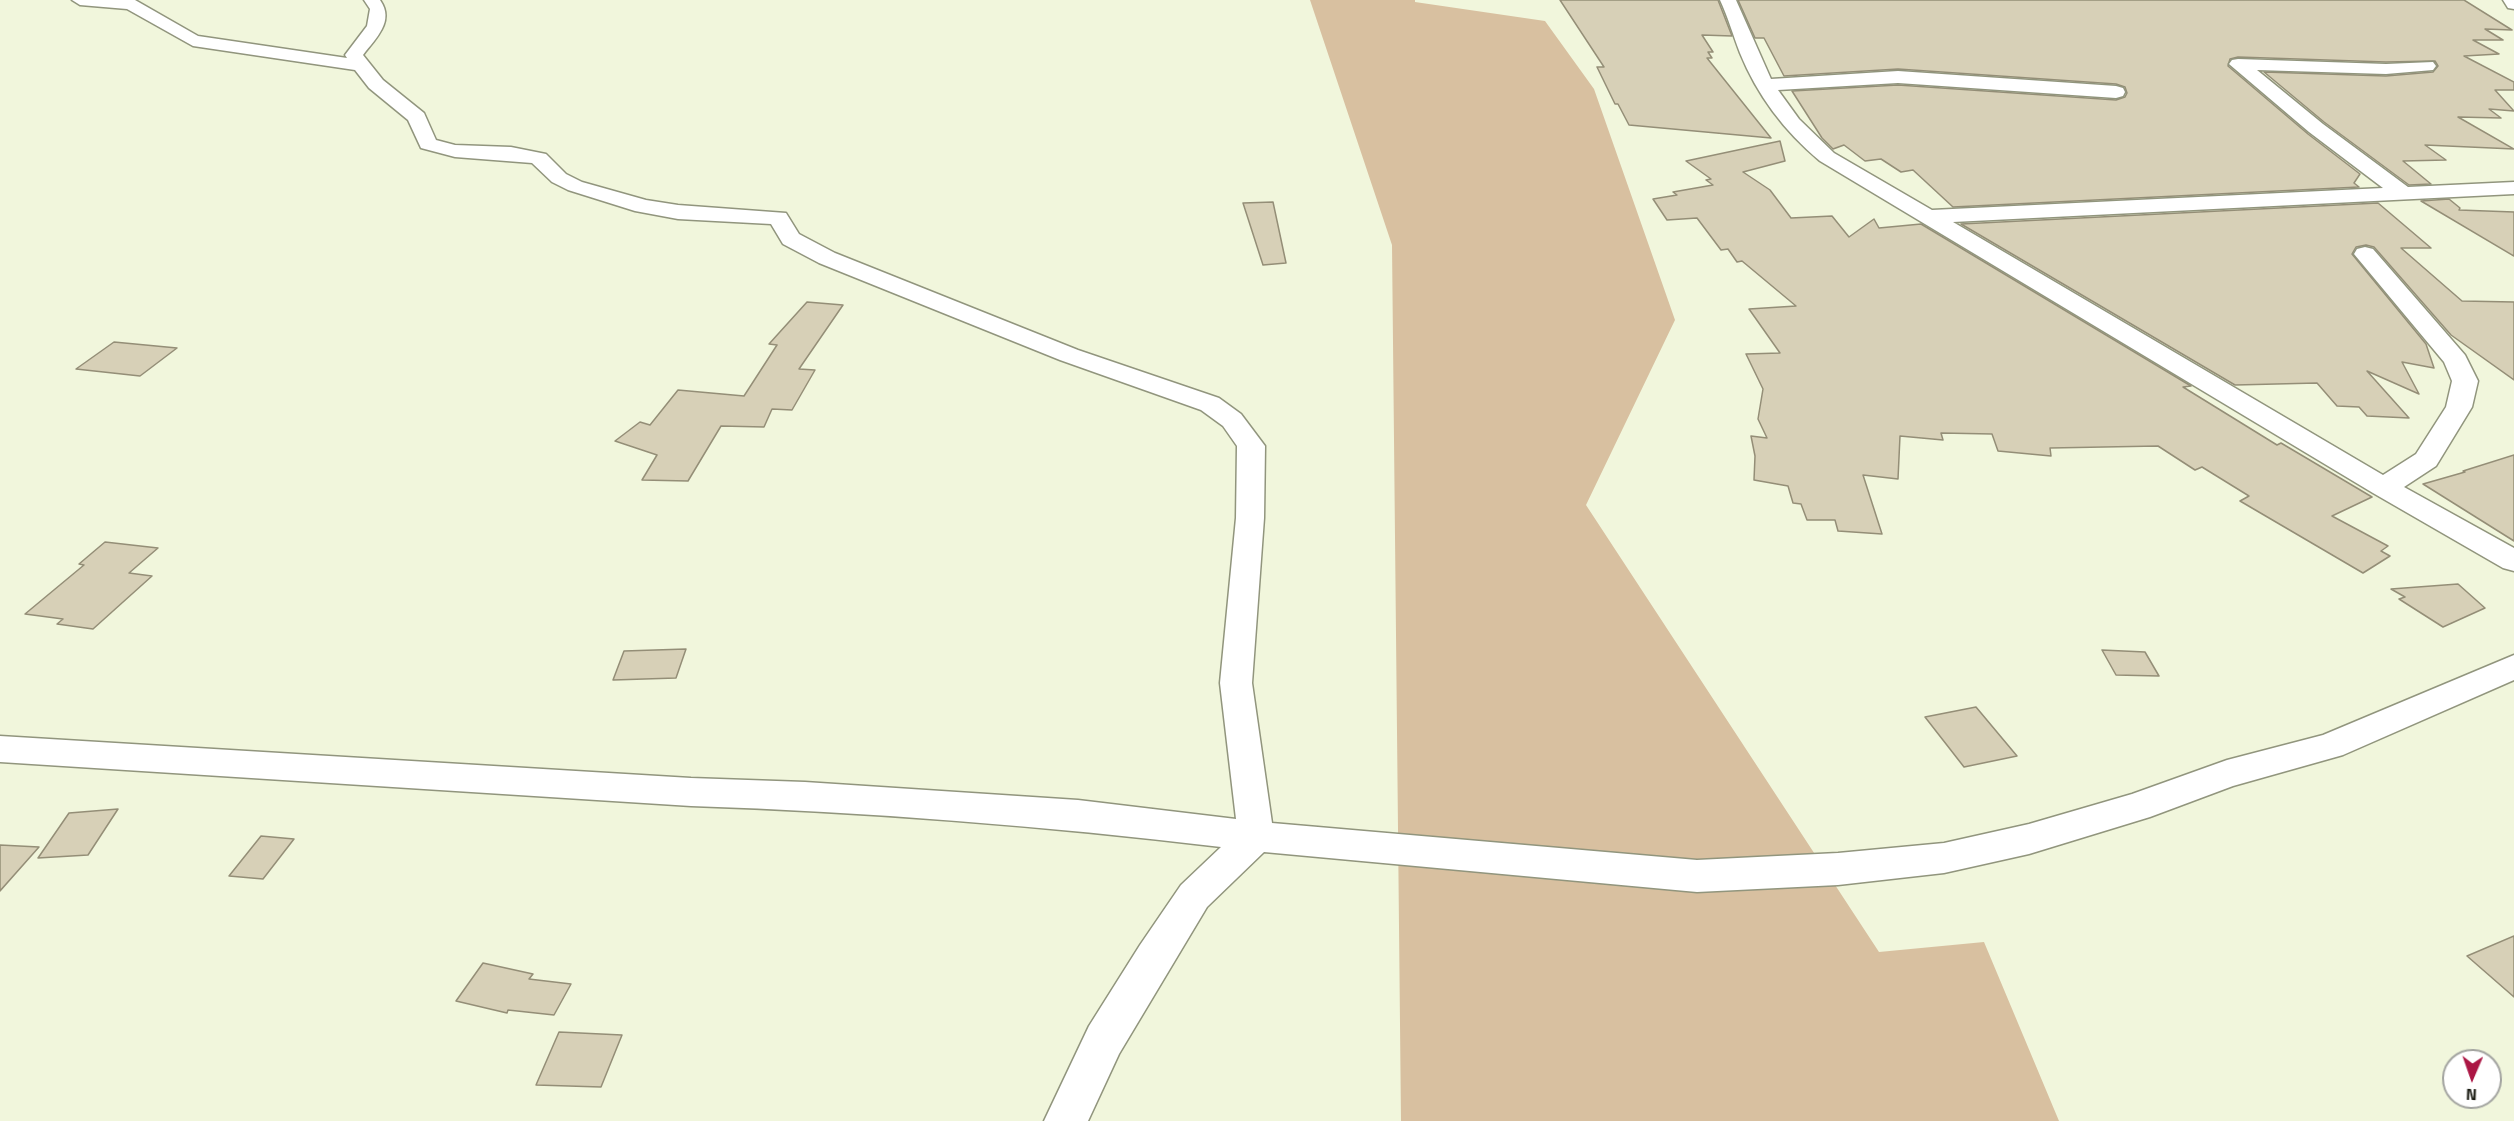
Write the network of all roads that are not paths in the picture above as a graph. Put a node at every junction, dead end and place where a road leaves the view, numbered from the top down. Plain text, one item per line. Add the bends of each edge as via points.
1 (80, 0) edge
2 (372, 0) edge
3 (1728, 0) edge
4 (2511, 0) edge
5 (2514, 3) edge
6 (361, 65) junction
7 (2427, 66) dead end
8 (1767, 85) junction
9 (2116, 92) dead end
10 (2514, 188) edge
11 (2403, 193) junction
12 (1929, 217) junction
13 (2365, 254) dead end
14 (2383, 487) junction
15 (2514, 561) edge
16 (2514, 667) edge
17 (0, 748) edge
18 (1256, 836) junction
19 (1066, 1121) edge

1 - 6 street via 131,4 194,41
2 - 6 street via 378,9 376,27 354,55
3 - 8 street
4 - 5 street
6 - 18 street via 376,84 417,117 428,144 460,152 539,158 559,178 575,186 653,208 778,218 793,242 827,258 1070,355 1210,404 1232,420 1251,446 1250,518 1236,683
7 - 11 street via 2386,69 2238,64
8 - 9 street via 1898,77
8 - 12 street via 1788,121 1810,145
10 - 11 street
11 - 12 street
12 - 14 street
13 - 14 street via 2456,360 2465,381 2459,407 2426,460
14 - 15 street
16 - 18 street via 2331,746 2227,774 2137,807 2029,839 1924,860 1697,876
17 - 18 street via 691,792 816,796 1078,815
18 - 19 street via 1194,896 1104,1040

